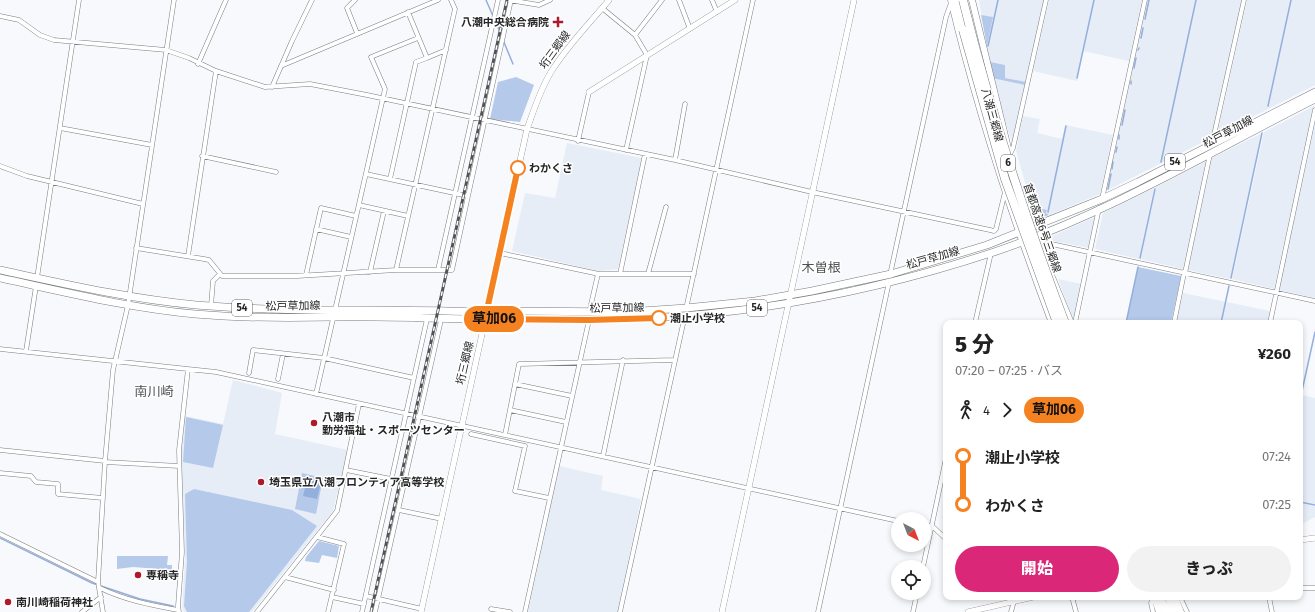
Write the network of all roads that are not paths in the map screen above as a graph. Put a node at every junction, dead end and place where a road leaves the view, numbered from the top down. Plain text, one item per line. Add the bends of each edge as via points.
1 (79, 0) edge
2 (174, 0) edge
3 (226, 0) edge
4 (312, 0) edge
5 (355, 0) edge
6 (438, 0) edge
7 (451, 0) edge
8 (498, 0) edge
9 (511, 0) edge
10 (550, 0) edge
11 (609, 0) edge
12 (662, 0) edge
13 (679, 0) edge
14 (712, 0) edge
15 (735, 0) edge
16 (753, 0) edge
17 (854, 0) edge
18 (963, 0) edge
19 (972, 0) edge
20 (1046, 0) edge
21 (1145, 0) edge
22 (1244, 0) edge
23 (953, 1) edge
24 (602, 8) junction
25 (408, 12) junction
26 (717, 12) junction
27 (0, 16) edge
28 (690, 29) junction
29 (358, 33) junction
30 (635, 35) junction
31 (418, 38) junction
32 (73, 42) junction
33 (166, 50) junction
34 (446, 50) junction
35 (647, 55) junction
36 (426, 58) junction
37 (198, 64) junction
38 (281, 66) junction
39 (216, 71) junction
40 (272, 87) junction
41 (589, 92) joint
42 (1315, 92) edge
43 (1315, 98) edge
44 (383, 100) junction
45 (685, 104) dead end
46 (407, 105) junction
47 (432, 110) junction
48 (1315, 110) edge
49 (472, 118) junction
50 (485, 121) junction
51 (60, 128) junction
52 (527, 129) junction
53 (578, 140) junction
54 (1213, 143) junction
55 (152, 145) junction
56 (626, 150) junction
57 (645, 154) junction
58 (1010, 154) junction
59 (1210, 154) junction
60 (202, 156) junction
61 (675, 160) junction
62 (995, 162) junction
63 (0, 166) edge
64 (716, 169) junction
65 (276, 172) dead end
66 (366, 174) junction
67 (390, 179) junction
68 (52, 182) junction
69 (415, 184) junction
70 (812, 192) junction
71 (1004, 192) junction
72 (455, 193) junction
73 (468, 196) junction
74 (1102, 199) junction
75 (143, 204) junction
76 (359, 205) junction
77 (666, 207) dead end
78 (1099, 208) junction
79 (384, 211) junction
80 (904, 211) junction
81 (356, 216) junction
82 (408, 216) junction
83 (316, 229) junction
84 (1030, 229) junction
85 (1018, 233) junction
86 (351, 237) junction
87 (1034, 237) junction
88 (1021, 242) junction
89 (1048, 243) dead end
90 (136, 248) junction
91 (1090, 252) junction
92 (500, 253) junction
93 (991, 253) junction
94 (188, 256) junction
95 (0, 270) edge
96 (396, 270) junction
97 (438, 270) junction
98 (370, 272) junction
99 (343, 273) junction
100 (1185, 273) junction
101 (220, 274) junction
102 (598, 274) junction
103 (620, 274) junction
104 (648, 274) junction
105 (694, 274) junction
106 (891, 274) junction
107 (306, 275) junction
108 (0, 278) edge
109 (36, 282) junction
110 (889, 282) junction
111 (1276, 293) junction
112 (129, 297) junction
113 (789, 299) junction
114 (1315, 301) edge
115 (128, 305) junction
116 (211, 306) junction
117 (686, 308) junction
118 (487, 311) junction
119 (1048, 313) junction
120 (334, 314) junction
121 (589, 316) junction
122 (684, 316) junction
123 (427, 319) junction
124 (485, 319) junction
125 (441, 320) junction
126 (976, 320) edge
127 (1051, 320) edge
128 (1056, 320) edge
129 (1064, 320) edge
130 (1070, 320) edge
131 (1076, 320) edge
132 (1175, 320) edge
133 (1271, 320) edge
134 (0, 349) edge
135 (26, 352) junction
136 (283, 354) junction
137 (324, 358) junction
138 (623, 360) junction
139 (674, 360) junction
140 (579, 361) junction
141 (115, 362) junction
142 (188, 369) junction
143 (249, 373) dead end
144 (414, 378) junction
145 (278, 379) dead end
146 (515, 384) junction
147 (316, 394) junction
148 (572, 396) junction
149 (359, 404) junction
150 (510, 410) junction
151 (407, 414) junction
152 (420, 416) junction
153 (566, 422) junction
154 (462, 426) junction
155 (471, 434) dead end
156 (505, 435) junction
157 (526, 439) junction
158 (525, 446) junction
159 (560, 447) junction
160 (0, 450) edge
161 (603, 456) junction
162 (105, 461) junction
163 (179, 466) junction
164 (652, 467) junction
165 (346, 470) junction
166 (943, 472) edge
167 (0, 473) edge
168 (391, 479) junction
169 (748, 488) junction
170 (103, 498) junction
171 (549, 498) junction
172 (840, 509) junction
173 (399, 510) junction
174 (442, 519) junction
175 (891, 520) edge
176 (931, 526) joint
177 (0, 534) edge
178 (943, 536) edge
179 (317, 537) junction
180 (1315, 538) edge
181 (1303, 540) edge
182 (284, 577) junction
183 (98, 582) junction
184 (100, 588) junction
185 (1303, 588) edge
186 (1315, 588) edge
187 (334, 590) junction
188 (366, 596) junction
189 (101, 597) junction
190 (332, 597) junction
191 (379, 599) junction
192 (916, 600) edge
193 (1014, 600) edge
194 (1073, 600) edge
195 (1153, 600) edge
196 (1155, 600) edge
197 (1161, 600) edge
198 (1169, 600) edge
199 (1176, 600) edge
200 (1181, 600) edge
201 (1270, 600) edge
202 (364, 604) junction
203 (491, 608) dead end
204 (179, 611) edge
205 (422, 611) edge
206 (82, 612) edge
207 (104, 612) edge
208 (257, 612) edge
209 (328, 612) edge
210 (362, 612) edge
211 (375, 612) edge
212 (510, 612) edge
213 (524, 612) edge
214 (620, 612) edge
215 (722, 612) edge
216 (818, 612) edge
217 (913, 612) edge
218 (968, 612) edge
219 (1012, 612) edge
220 (1076, 612) edge
221 (1153, 612) edge
222 (1159, 612) edge
223 (1166, 612) edge
224 (1174, 612) edge
225 (1181, 612) edge
226 (1187, 612) edge
227 (1272, 612) edge

1 - 32 street
2 - 33 street
3 - 37 street
4 - 38 street
5 - 29 street via 347,8
6 - 25 street
7 - 34 street via 455,10
8 - 49 street
9 - 10 street via 539,5
9 - 50 street
11 - 24 street, 垳三郷線
12 - 30 street
13 - 28 street
14 - 26 street
15 - 26 street
16 - 64 street
17 - 70 street
18 - 129 highway, 首都高速6号三郷線 / 6, bridge via 1001,141
19 - 58 main road, 八潮三郷線
20 - 58 street
21 - 74 street
22 - 54 street
23 - 62 main road, 八潮三郷線
23 - 80 street via 946,17
23 - 128 highway, 首都高速6号三郷線 / 6, bridge via 1005,179
24 - 30 street
24 - 52 street, 垳三郷線 via 550,73
25 - 29 street
25 - 31 street
26 - 28 street
27 - 32 street via 19,20 45,38
28 - 35 street
29 - 38 street
30 - 35 street
31 - 36 street
31 - 44 street via 371,57 385,89
32 - 33 street
32 - 51 street
33 - 37 street
33 - 55 street
34 - 36 street
34 - 47 street
35 - 41 street
35 - 56 street
36 - 46 street via 416,62
37 - 39 street
38 - 40 street
39 - 40 street
39 - 60 street
40 - 44 street via 310,84
41 - 53 street
42 - 54 main road, 松戸草加線 / 54
43 - 59 main road, 松戸草加線 / 54
44 - 46 street
44 - 66 street
45 - 61 street
46 - 47 street
46 - 67 street
47 - 49 street
47 - 69 street
48 - 111 street
49 - 50 street
49 - 72 street
50 - 52 street
50 - 73 street
51 - 55 street
51 - 68 street
52 - 53 street
52 - 92 street, 垳三郷線
53 - 56 street
54 - 59 street
54 - 74 main road, 松戸草加線 / 54
55 - 75 street
56 - 57 street
57 - 61 street
57 - 103 street
58 - 62 street
58 - 84 main road, 八潮三郷線
59 - 78 main road, 松戸草加線 / 54
59 - 100 street
60 - 65 street
60 - 94 street
61 - 64 street
62 - 71 main road, 八潮三郷線
63 - 68 street
64 - 70 street
64 - 105 street
66 - 67 street
66 - 76 street
67 - 69 street
68 - 75 street
68 - 109 street
69 - 72 street
69 - 82 street
70 - 80 street
70 - 113 street
71 - 80 street via 994,231
71 - 85 main road, 八潮三郷線
72 - 73 street
72 - 97 street
73 - 97 street via 452,270
74 - 84 main road, 松戸草加線 / 54
75 - 90 street
76 - 79 street
76 - 81 street
77 - 104 street
78 - 87 main road, 松戸草加線 / 54
78 - 91 street
79 - 82 street
79 - 98 street
80 - 106 street
81 - 83 street via 321,208
81 - 86 street
82 - 96 street
83 - 86 street
83 - 107 street
84 - 85 main road, 松戸草加線 / 54
84 - 87 main road
84 - 88 main road
85 - 88 main road, 八潮三郷線
85 - 106 main road, 松戸草加線 / 54
86 - 99 street
87 - 88 main road, 松戸草加線 / 54
87 - 119 main road via 1033,247 1052,303
87 - 130 main road
88 - 93 main road, 松戸草加線 / 54
88 - 119 main road, 八潮三郷線
89 - 91 street
90 - 94 street
90 - 112 street
91 - 100 street
91 - 131 street
92 - 102 street
92 - 118 street, 垳三郷線
93 - 110 main road, 松戸草加線 / 54
93 - 126 street
94 - 101 street via 209,260
95 - 109 main road, 松戸草加線 / 54
96 - 97 street
96 - 98 street
98 - 99 street
99 - 107 street
99 - 120 street
100 - 111 street
100 - 132 street
101 - 107 street
101 - 116 street via 212,281
102 - 103 street
102 - 121 street
103 - 104 street
104 - 105 street
105 - 117 street
106 - 110 street
106 - 113 main road, 松戸草加線 / 54
108 - 109 main road, 松戸草加線 / 54
109 - 112 main road, 松戸草加線 / 54
109 - 115 main road, 松戸草加線 / 54
109 - 135 street
110 - 113 main road, 松戸草加線 / 54
110 - 172 street
111 - 114 street
111 - 133 street
112 - 115 street
112 - 116 main road, 松戸草加線 / 54
113 - 117 main road, 松戸草加線 / 54
113 - 122 main road, 松戸草加線 / 54 via 751,309
113 - 169 street
115 - 120 main road, 松戸草加線 / 54 via 232,316
115 - 141 street
116 - 120 main road, 松戸草加線 / 54
117 - 121 main road, 松戸草加線 / 54
117 - 122 street
118 - 120 main road, 松戸草加線 / 54
118 - 121 main road, 松戸草加線 / 54
118 - 124 street, 垳三郷線
119 - 127 main road, 八潮三郷線
120 - 123 main road, 松戸草加線 / 54
120 - 137 street
121 - 122 main road, 松戸草加線 / 54
121 - 124 main road, 松戸草加線 / 54
121 - 140 street
122 - 139 street
123 - 125 main road, 松戸草加線 / 54
123 - 144 street
124 - 125 main road, 松戸草加線 / 54
124 - 154 street, 垳三郷線
125 - 152 street
134 - 135 street
135 - 141 street
136 - 137 street
136 - 143 street via 253,350
136 - 145 street
137 - 144 street
137 - 147 street
138 - 139 street
138 - 140 street
138 - 161 street
139 - 164 street
140 - 146 street via 519,364
140 - 148 street
141 - 142 street
141 - 162 street
142 - 147 street via 216,372
142 - 163 street
144 - 151 street
146 - 148 street
146 - 150 street
147 - 149 street
148 - 153 street
149 - 151 street
149 - 165 street
150 - 153 street
150 - 156 street
151 - 152 street
151 - 168 street
152 - 154 street
152 - 173 street
153 - 159 street
154 - 156 street
154 - 174 street, 垳三郷線
155 - 158 street
156 - 157 street
157 - 158 street
157 - 159 street
158 - 171 street via 515,491
159 - 161 street
159 - 171 street
160 - 162 street
161 - 164 street
162 - 163 street
162 - 170 street
163 - 204 street via 182,552
164 - 169 street
164 - 214 street
165 - 168 street
165 - 179 street via 337,511
166 - 176 street
167 - 170 street via 31,476 36,482 58,484 58,494
168 - 188 street
169 - 172 street
169 - 215 street
170 - 183 street
171 - 213 street
172 - 175 street
172 - 216 street
173 - 174 street
173 - 191 street
174 - 205 street, 垳三郷線
176 - 178 street
177 - 183 street
179 - 182 street
179 - 187 street via 344,544
180 - 181 street
182 - 187 street
182 - 208 street
183 - 184 street
184 - 189 street
184 - 204 street via 120,597
185 - 186 street
187 - 190 street
188 - 191 street
188 - 202 street
189 - 206 street
189 - 207 street
190 - 202 street
190 - 209 street
191 - 205 street
191 - 211 street
192 - 217 street
193 - 218 street
193 - 219 street
194 - 220 street
195 - 221 street
196 - 222 main road
197 - 223 highway
198 - 224 highway
199 - 225 main road
200 - 226 street
201 - 227 street
202 - 210 street
203 - 212 street

